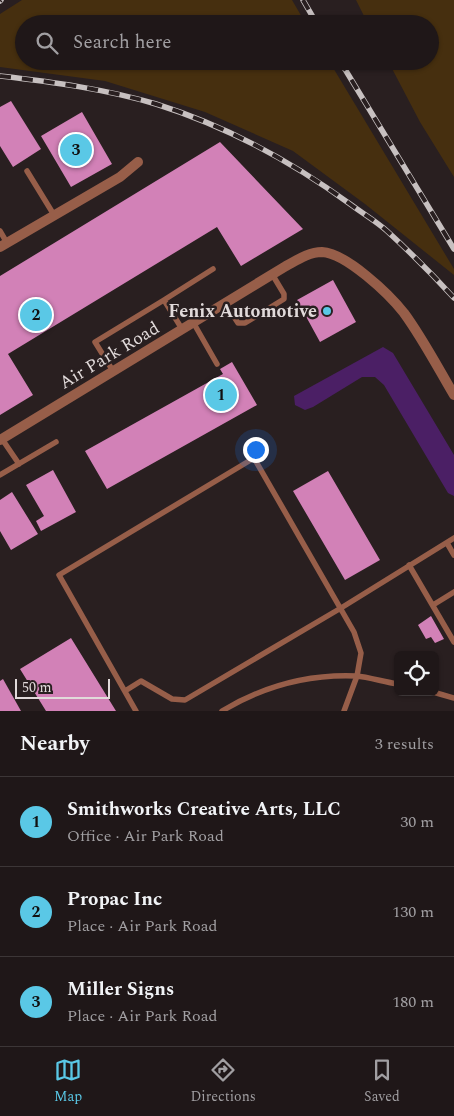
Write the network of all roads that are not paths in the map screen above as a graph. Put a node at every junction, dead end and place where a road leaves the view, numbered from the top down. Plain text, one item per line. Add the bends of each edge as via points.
1 (138, 162) dead end
2 (27, 171) dead end
3 (54, 215) junction
4 (0, 231) edge
5 (4, 245) edge
6 (213, 269) dead end
7 (272, 274) junction
8 (164, 300) junction
9 (225, 303) junction
10 (193, 322) junction
11 (182, 329) junction
12 (217, 364) dead end
13 (113, 371) junction
14 (454, 396) edge
15 (1, 439) edge
16 (56, 442) dead end
17 (19, 464) junction
18 (0, 475) edge
19 (454, 538) edge
20 (447, 543) junction
21 (454, 555) edge
22 (410, 565) junction
23 (454, 592) edge
24 (433, 605) junction
25 (341, 608) junction
26 (454, 642) edge
27 (357, 676) junction
28 (394, 683) edge
29 (125, 690) junction
30 (439, 694) edge
31 (454, 698) edge
32 (136, 711) edge
33 (222, 711) edge
34 (344, 711) edge

1 - 3 street via 120,177
2 - 3 lane
3 - 5 street
4 - 5 lane
6 - 8 lane
7 - 9 street, Air Park Road
7 - 9 lane via 284,299 244,323 238,323
7 - 14 street, Air Park Road via 304,256 319,252 335,256 360,270 403,312
8 - 11 lane
8 - 13 lane via 95,342
9 - 10 street, Air Park Road
10 - 11 street, Air Park Road
10 - 12 lane
11 - 13 street, Air Park Road
13 - 15 street, Air Park Road
15 - 17 lane
16 - 17 lane
17 - 18 lane
19 - 20 lane
20 - 21 lane
20 - 22 lane
22 - 24 lane
22 - 25 lane
23 - 24 lane
24 - 26 lane
25 - 27 lane via 361,653
25 - 29 lane via 185,700 172,699 141,681
25 - 29 lane via 254,458 59,575
27 - 28 lane
27 - 33 lane via 318,677 280,684
27 - 34 lane
29 - 32 lane
30 - 31 lane

